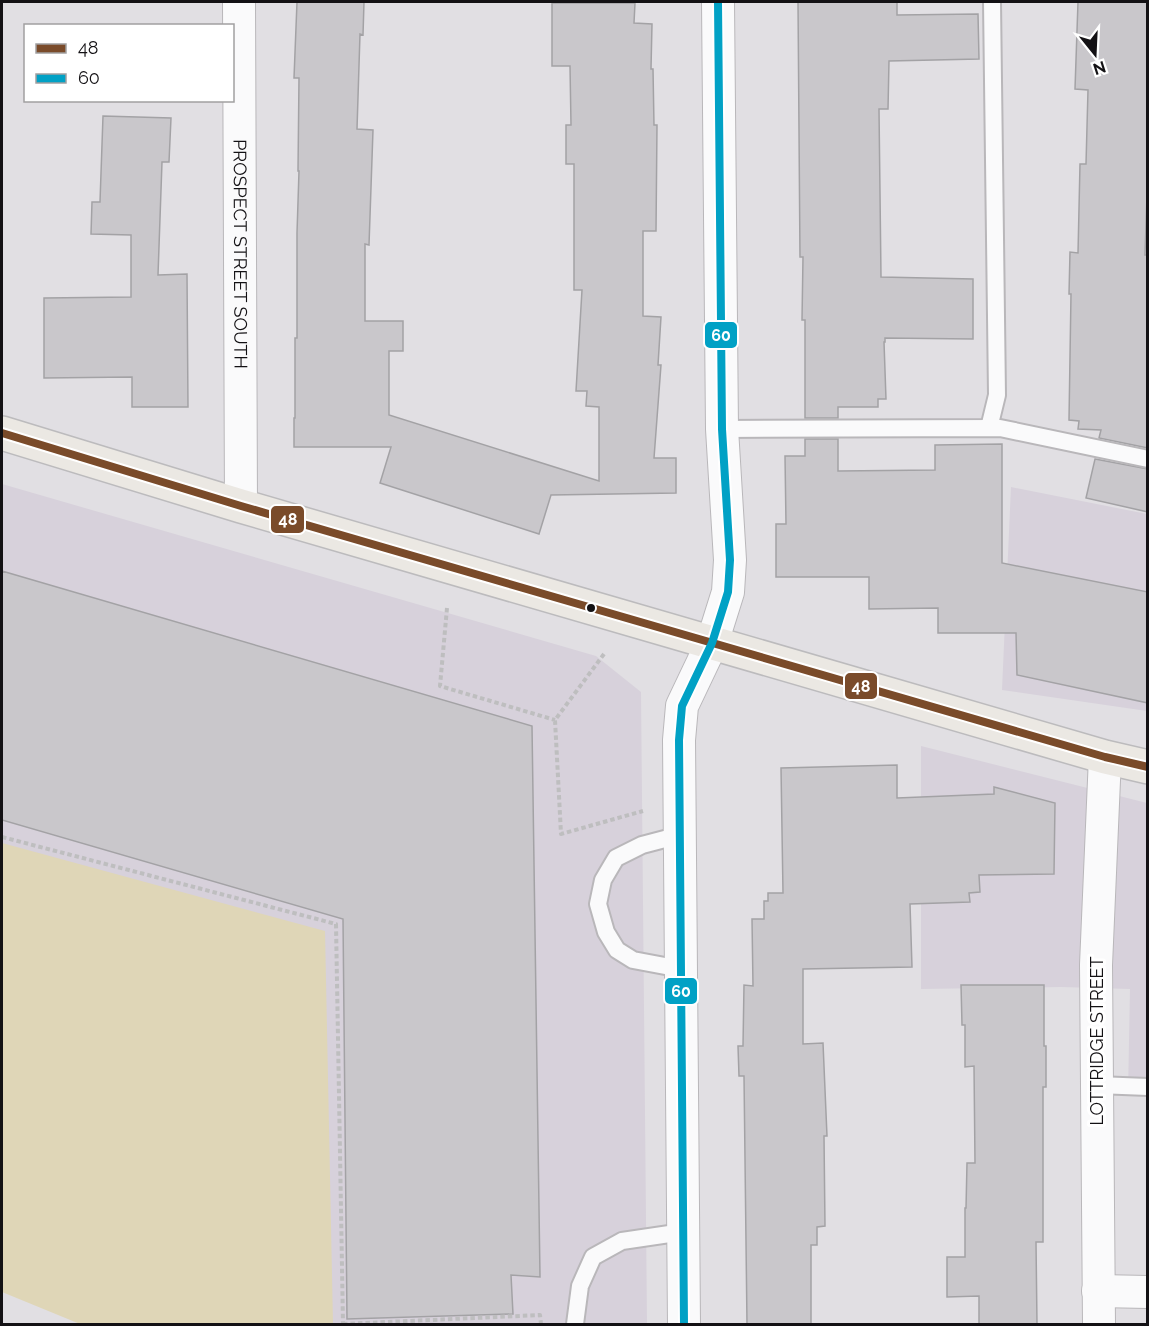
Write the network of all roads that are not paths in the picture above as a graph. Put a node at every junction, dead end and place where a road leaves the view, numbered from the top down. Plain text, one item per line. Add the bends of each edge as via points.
1 (239, 2) edge
2 (718, 2) edge
3 (992, 2) edge
4 (989, 428) junction
5 (722, 429) junction
6 (2, 433) edge
7 (1148, 459) edge
8 (241, 506) junction
9 (712, 643) junction
10 (1105, 757) junction
11 (1148, 768) edge
12 (680, 835) junction
13 (681, 969) junction
14 (1097, 1085) junction
15 (1148, 1087) edge
16 (683, 1232) junction
17 (1098, 1291) junction
18 (1148, 1292) edge
19 (575, 1324) edge
20 (684, 1324) edge
21 (1098, 1324) edge

1 - 8 street, PROSPECT STREET SOUTH
2 - 5 street
3 - 4 lane via 997,395
4 - 5 lane
4 - 7 lane
5 - 9 street via 730,560 728,592
6 - 8 main road
8 - 9 main road
9 - 10 main road
9 - 12 street via 682,706
10 - 11 main road
10 - 14 street, LOTTRIDGE STREET via 1096,965
12 - 13 street
12 - 13 lane via 642,845 616,858 603,880 598,904 606,932 617,950 633,960
13 - 16 street
14 - 15 lane
14 - 17 street, LOTTRIDGE STREET
16 - 19 lane via 622,1240 593,1257 580,1286
16 - 20 street
17 - 18 street
17 - 21 street, LOTTRIDGE STREET

